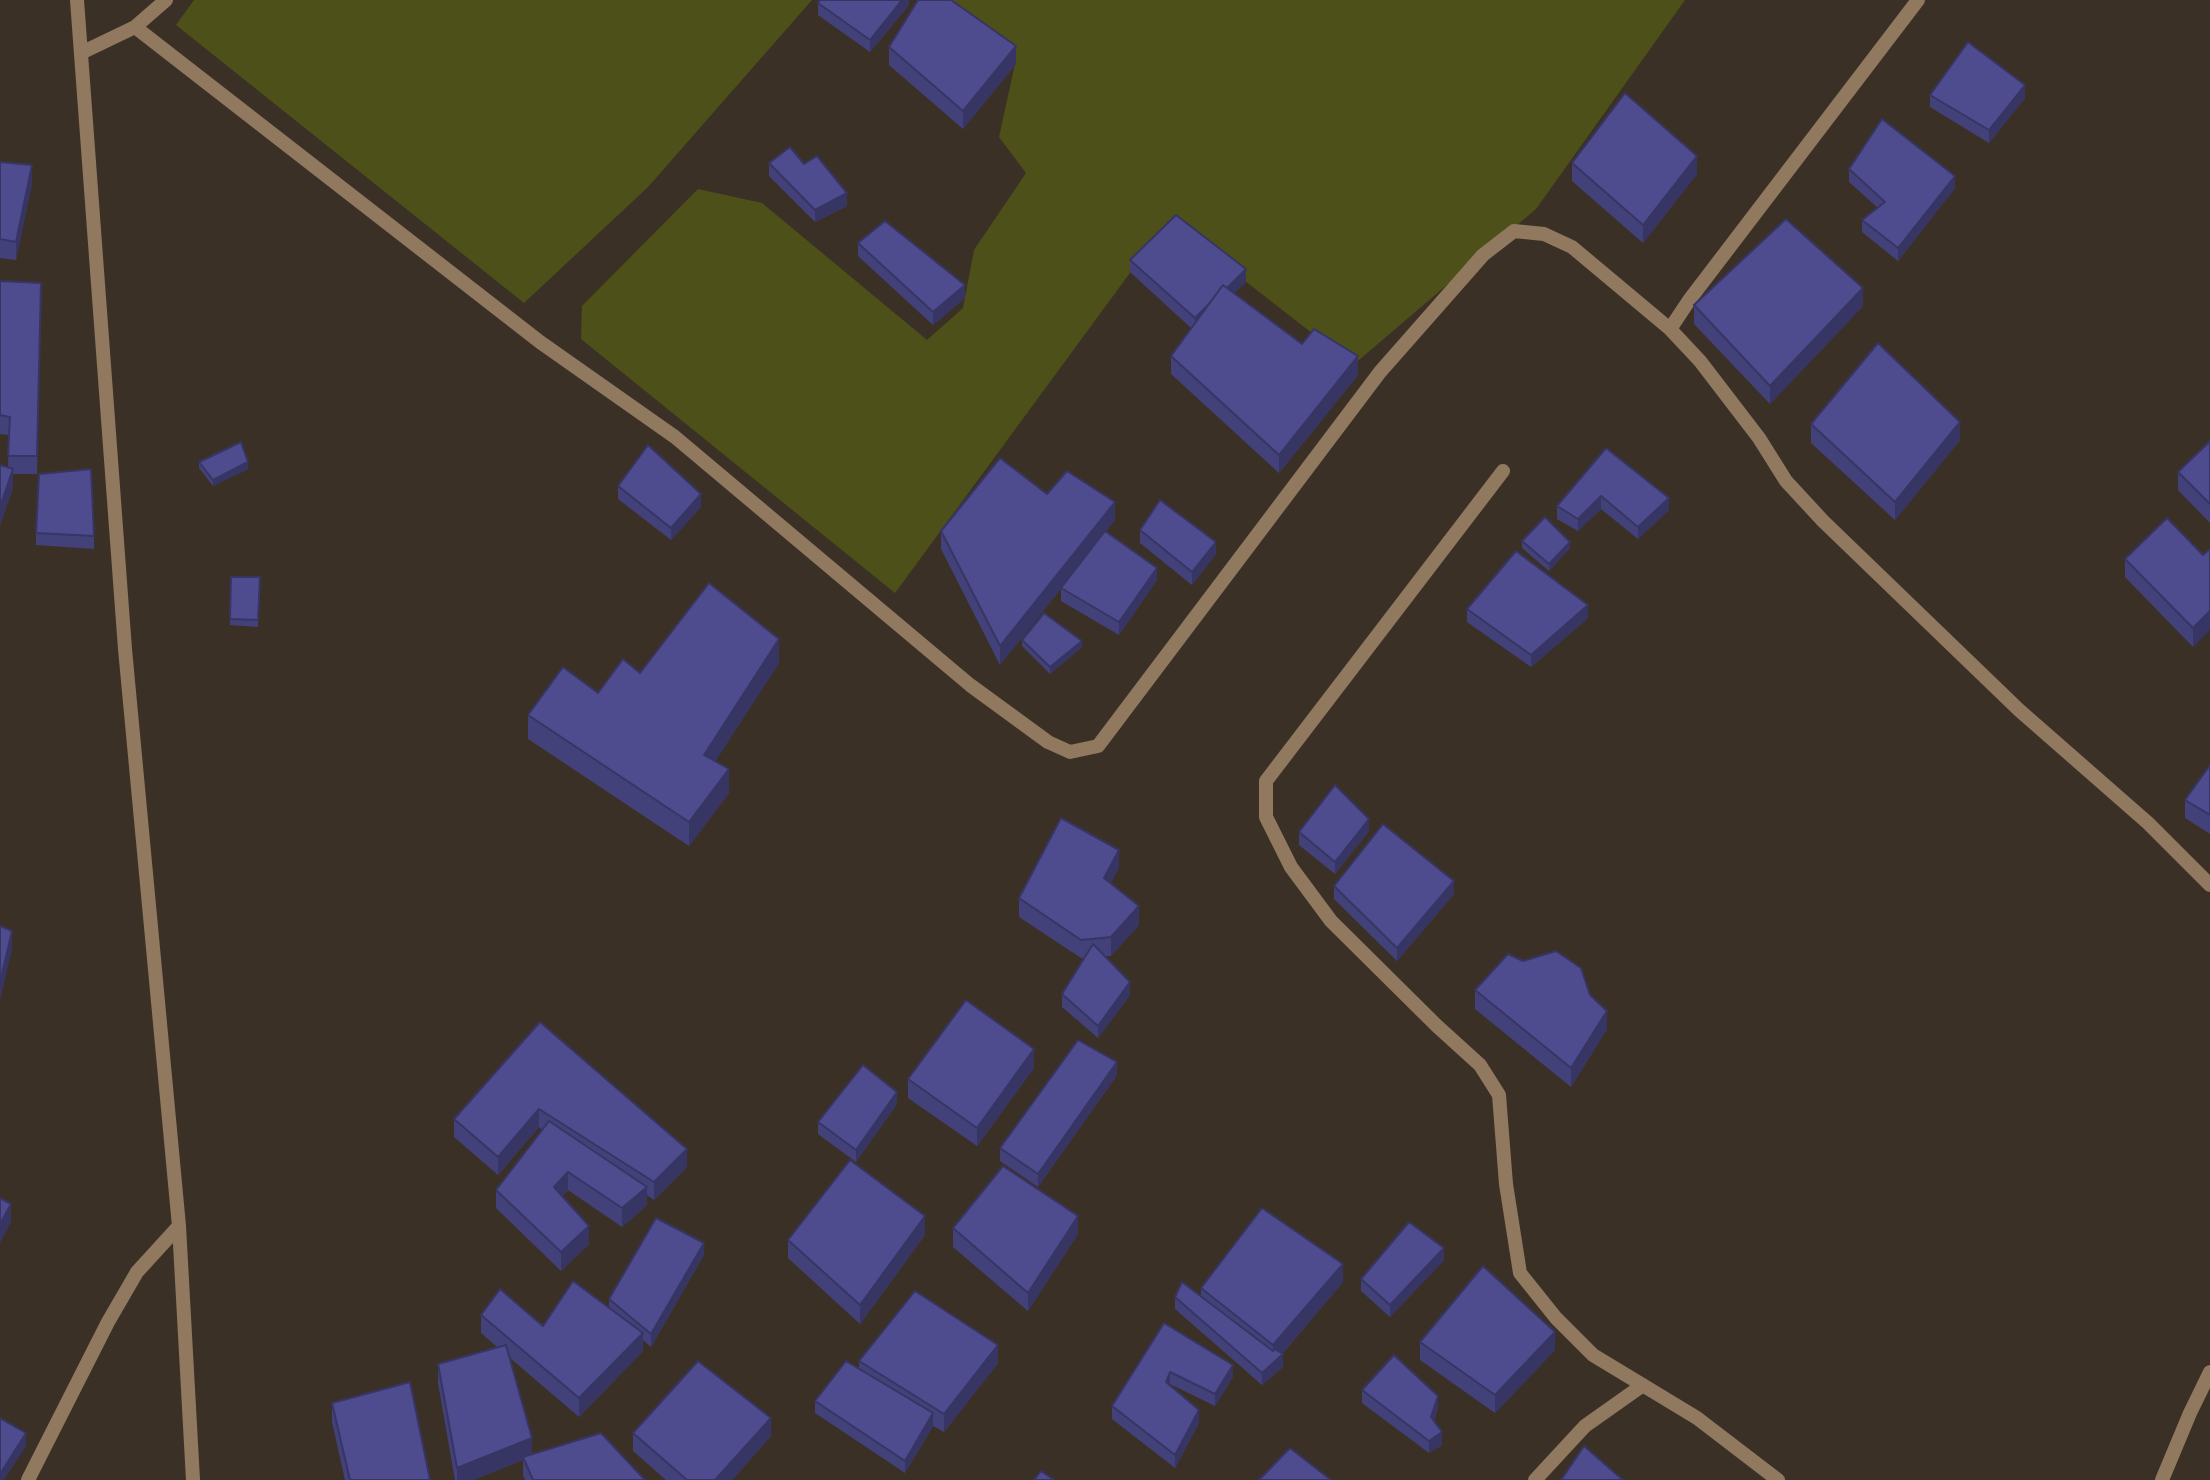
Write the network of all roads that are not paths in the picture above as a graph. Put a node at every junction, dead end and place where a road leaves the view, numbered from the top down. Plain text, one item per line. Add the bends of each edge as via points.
1 (77, 0) edge
2 (166, 0) edge
3 (1918, 0) edge
4 (135, 27) junction
5 (83, 52) junction
6 (1670, 329) junction
7 (1503, 471) dead end
8 (2210, 886) edge
9 (180, 1226) junction
10 (2210, 1372) edge
11 (1643, 1385) junction
12 (28, 1480) edge
13 (193, 1480) edge
14 (1535, 1480) edge
15 (1778, 1480) edge
16 (2162, 1480) edge

1 - 5 street
2 - 4 street
3 - 6 street
4 - 5 street
4 - 6 street via 540,342 675,437 970,685 1048,742 1070,752 1098,746 1380,372 1483,255 1514,231 1544,234 1572,247
5 - 9 street via 125,649
6 - 8 street via 1759,438 1786,481 1823,521
7 - 11 street via 1266,781 1266,817 1291,867 1331,921 1480,1065 1499,1095 1520,1273 1593,1355
9 - 12 street via 137,1272
9 - 13 street
10 - 16 street
11 - 14 street via 1585,1426
11 - 15 street via 1697,1418

